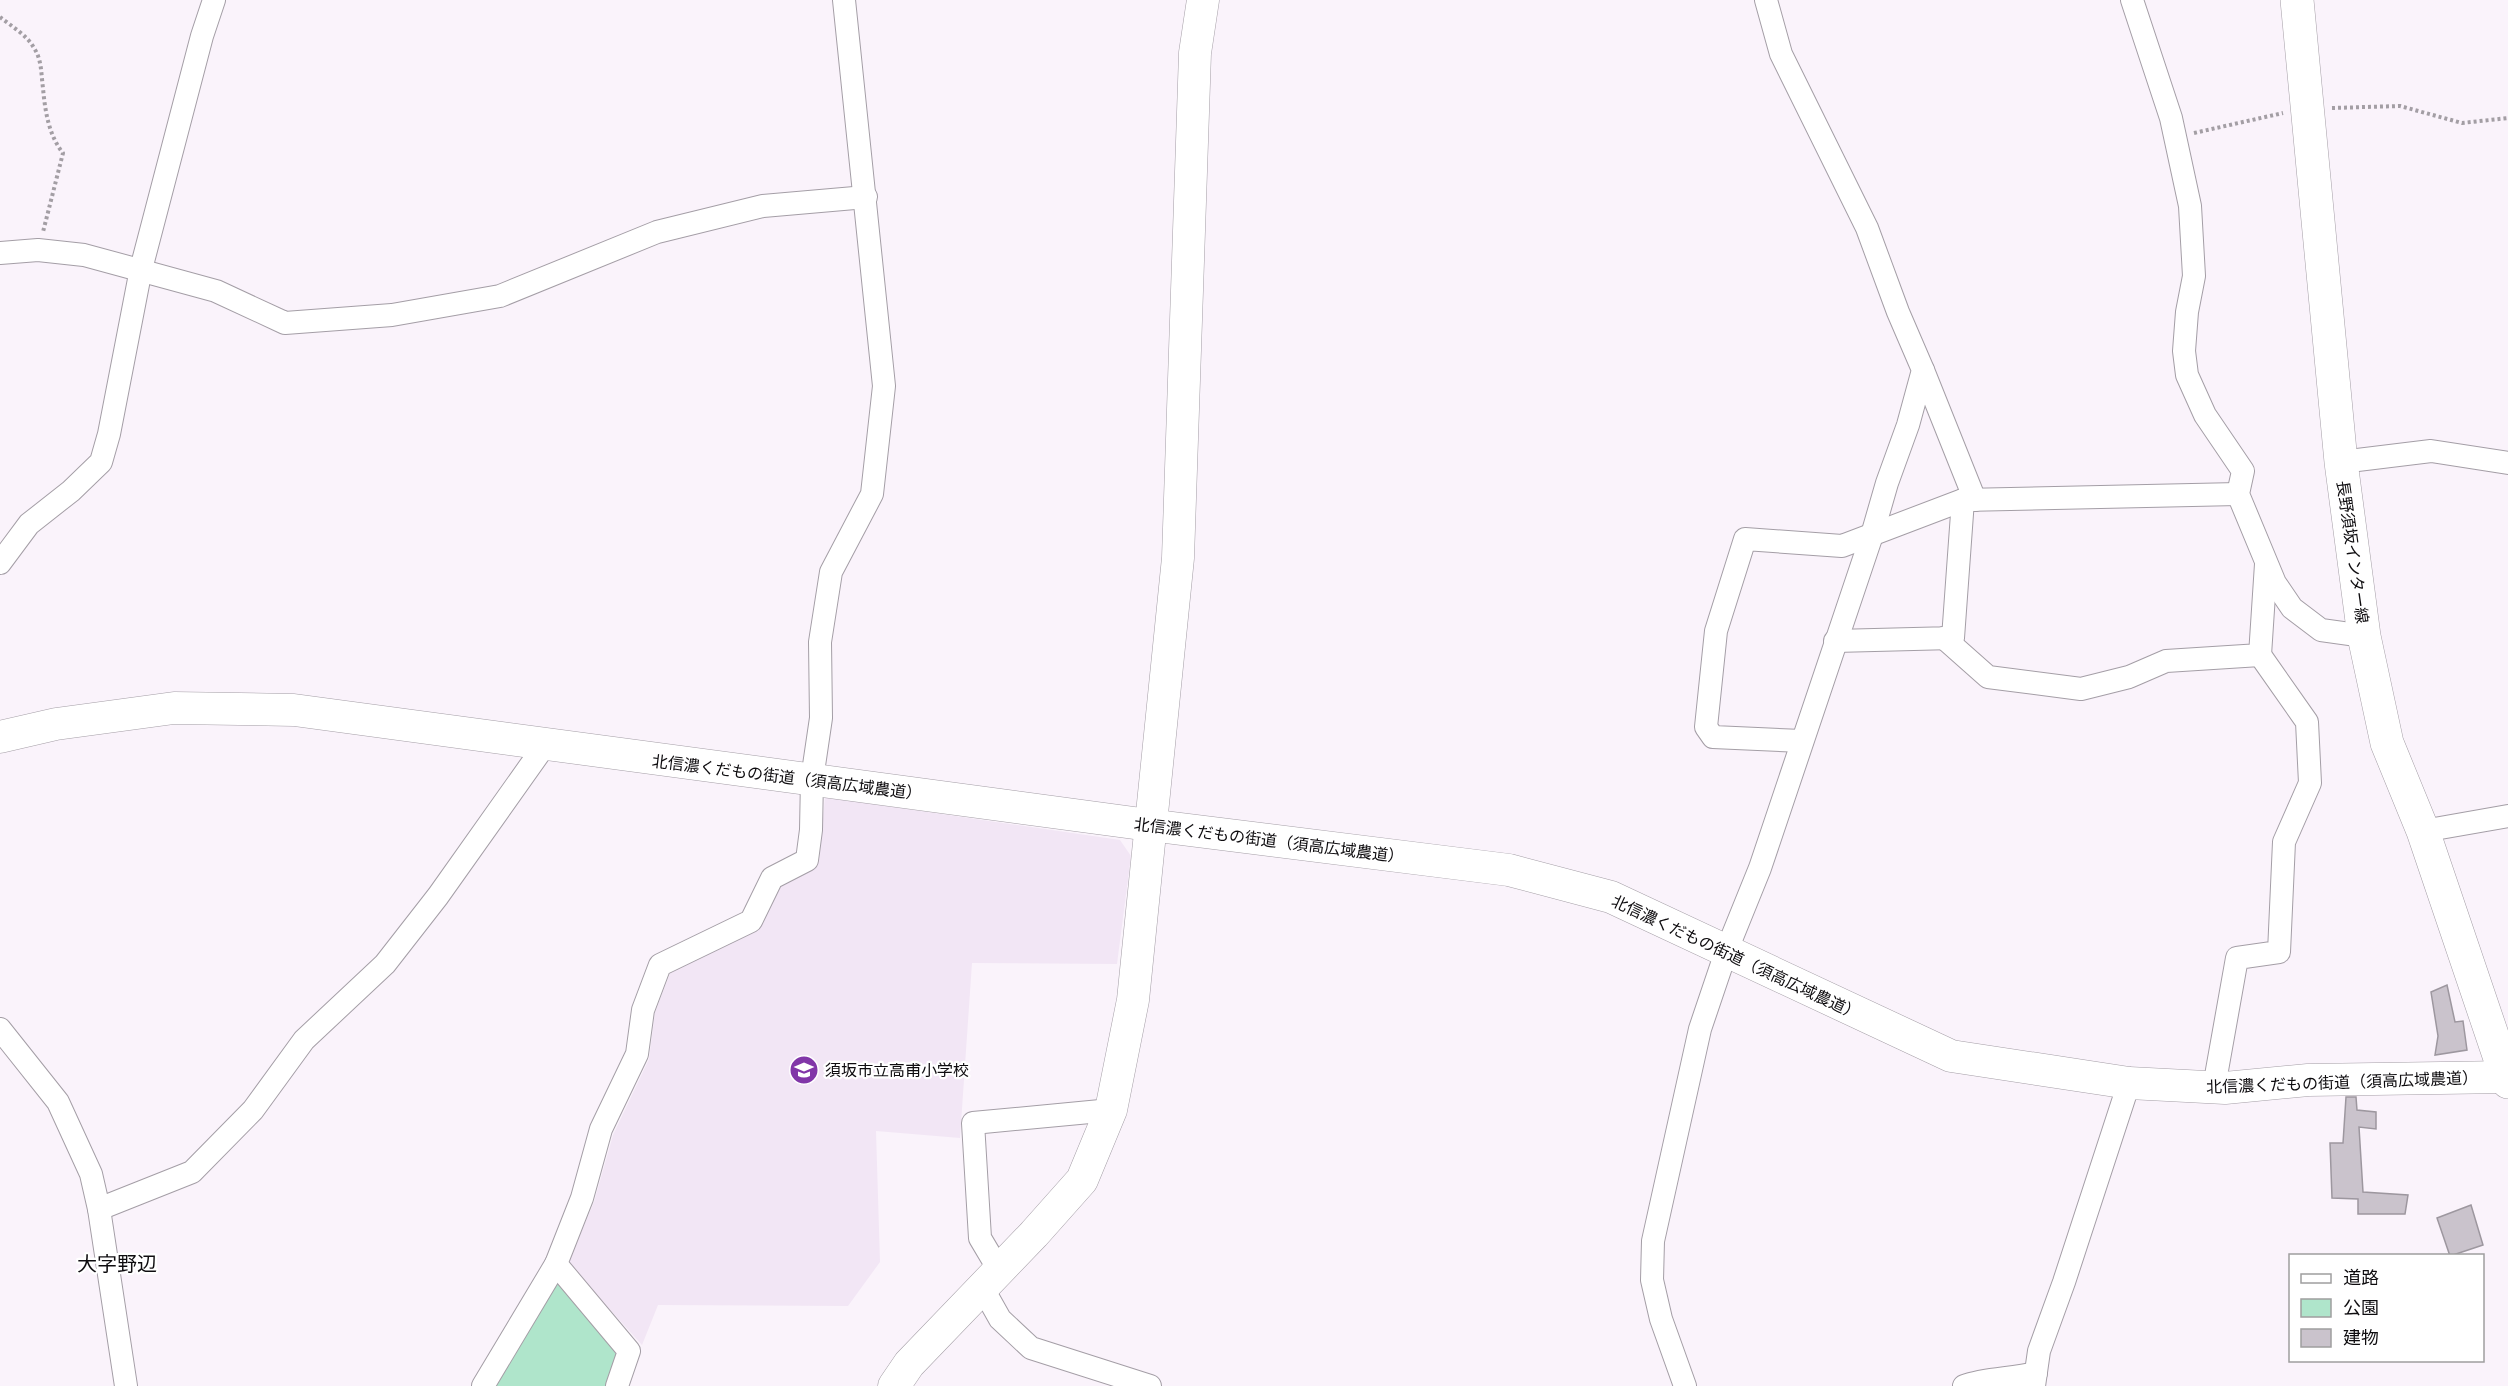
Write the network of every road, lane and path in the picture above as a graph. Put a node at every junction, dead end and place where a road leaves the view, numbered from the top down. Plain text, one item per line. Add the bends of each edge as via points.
1 (214, 0) edge
2 (844, 0) edge
3 (1203, 0) edge
4 (1766, 0) edge
5 (2132, 0) edge
6 (2297, 0) edge
7 (0, 17) edge
8 (2307, 108) junction
9 (2508, 118) edge
10 (2175, 136) junction
11 (866, 197) junction
12 (38, 250) junction
13 (0, 253) edge
14 (141, 269) junction
15 (1923, 370) junction
16 (2341, 462) junction
17 (2508, 464) edge
18 (2238, 494) junction
19 (1969, 500) junction
20 (1872, 535) junction
21 (0, 563) edge
22 (2266, 563) junction
23 (2364, 636) junction
24 (1944, 639) junction
25 (1835, 641) junction
26 (2260, 656) junction
27 (0, 737) edge
28 (1802, 741) junction
29 (545, 745) junction
30 (812, 779) junction
31 (2508, 816) edge
32 (1149, 825) junction
33 (2423, 831) junction
34 (1726, 952) junction
35 (0, 1029) edge
36 (2508, 1079) edge
37 (2129, 1083) junction
38 (2214, 1087) junction
39 (1111, 1110) junction
40 (99, 1209) junction
41 (556, 1264) junction
42 (990, 1278) junction
43 (2035, 1380) edge
44 (126, 1386) edge
45 (483, 1386) edge
46 (617, 1386) edge
47 (894, 1386) edge
48 (1150, 1386) edge
49 (1685, 1386) edge
50 (1964, 1386) edge

1 - 14 street
2 - 11 street
3 - 32 street via 1196,53 1178,558
4 - 15 street via 1781,54 1867,228
5 - 10 street
6 - 8 main road, 長野須坂インター線
7 - 12 path via 30,42 40,60 54,141 63,153
8 - 9 path via 2400,106 2462,123
8 - 10 path
8 - 16 main road, 長野須坂インター線
10 - 18 street via 2190,206 2194,276 2184,351 2187,375 2205,415 2242,471
11 - 14 street via 764,206 657,232 500,296 392,315 285,323 216,291
11 - 30 street via 884,386 872,494 831,572 820,642 821,718
12 - 13 street
12 - 14 street via 84,255
14 - 21 street via 101,462 29,524
15 - 19 street
15 - 20 street
16 - 17 street via 2431,451
16 - 23 main road, 長野須坂インター線
18 - 19 street
18 - 22 street
19 - 20 street
19 - 24 street via 1953,638
20 - 25 street
20 - 28 street via 1842,546 1745,539 1716,631 1706,727 1713,737
22 - 23 street via 2274,583 2292,608 2321,630
22 - 26 street
23 - 33 main road, 長野須坂インター線 via 2387,742
24 - 25 street
24 - 26 street via 1988,677 2081,688 2129,677 2166,661
25 - 28 street
26 - 38 street via 2307,722 2310,783 2284,842 2279,952 2237,958
27 - 29 street, 北信濃くだもの街道（須高広域農道） via 56,724 174,708 294,710
28 - 34 street via 1760,868
29 - 30 street, 北信濃くだもの街道（須高広域農道）
29 - 40 street via 392,955 304,1040 253,1110 192,1172
30 - 32 street, 北信濃くだもの街道（須高広域農道）
30 - 41 street via 807,860 772,878 751,921 660,965 643,1010 637,1054 601,1129 582,1198
31 - 33 street
32 - 34 street, 北信濃くだもの街道（須高広域農道） via 1509,870 1611,897
32 - 39 street via 1133,1000
33 - 36 main road, 長野須坂インター線
34 - 37 street, 北信濃くだもの街道（須高広域農道） via 1951,1056
34 - 49 street via 1700,1029 1653,1241 1652,1280
35 - 40 street via 58,1102 91,1174
36 - 38 street, 北信濃くだもの街道（須高広域農道） via 2308,1080
37 - 38 street, 北信濃くだもの街道（須高広域農道）
37 - 43 street via 2039,1351
39 - 42 street via 1082,1180
39 - 42 street via 973,1123 980,1238
40 - 44 street
41 - 45 street
41 - 46 street via 629,1351
42 - 47 street via 909,1364
42 - 48 street via 1000,1319 1031,1348
43 - 50 street via 1978,1381

